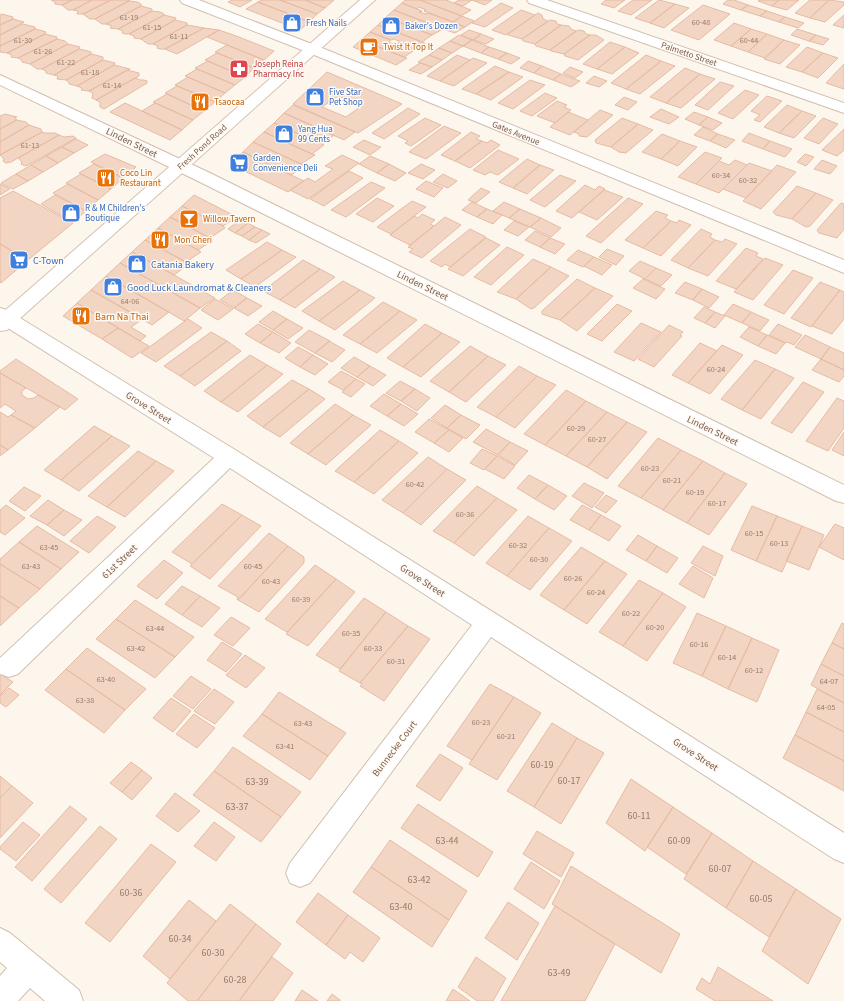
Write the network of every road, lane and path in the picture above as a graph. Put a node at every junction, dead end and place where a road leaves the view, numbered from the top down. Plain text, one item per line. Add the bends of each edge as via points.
1 (187, 0) edge
2 (368, 0) edge
3 (534, 0) edge
4 (312, 49) junction
5 (0, 79) edge
6 (844, 108) edge
7 (181, 166) junction
8 (844, 267) edge
9 (3, 320) edge
10 (229, 456) junction
11 (844, 495) edge
12 (488, 622) junction
13 (9, 666) dead end
14 (844, 849) edge
15 (300, 873) dead end
16 (0, 943) edge
17 (28, 967) junction
18 (0, 999) edge
19 (68, 1001) edge

1 - 4 street, Gates Avenue
2 - 4 street, Fresh Pond Road
3 - 6 street, Palmetto Street
4 - 7 street, Fresh Pond Road
4 - 8 street, Gates Avenue
5 - 7 street, Linden Street
7 - 9 street, Fresh Pond Road
7 - 11 street, Linden Street
9 - 10 street, Grove Street
10 - 12 street, Grove Street
10 - 13 street, 61st Street
12 - 14 street, Grove Street
12 - 15 street, Bunnecke Court
16 - 17 street
17 - 18 street
17 - 19 street

